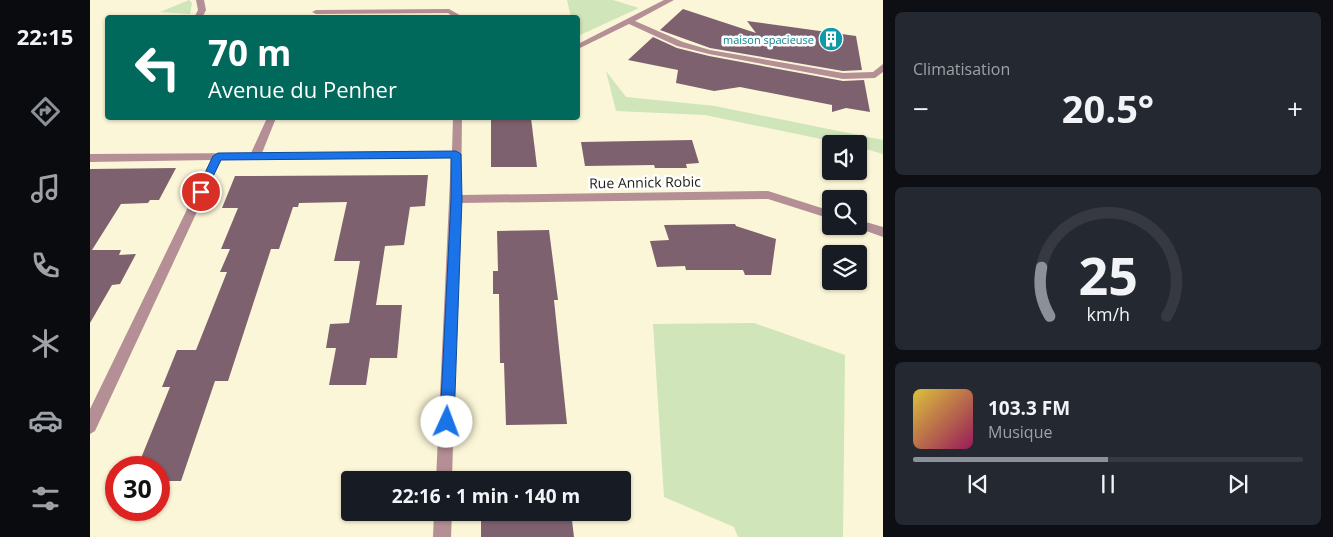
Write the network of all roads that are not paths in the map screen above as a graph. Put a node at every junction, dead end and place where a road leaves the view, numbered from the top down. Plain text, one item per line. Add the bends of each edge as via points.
1 (200, 0) edge
2 (320, 0) edge
3 (670, 0) edge
4 (200, 15) edge
5 (315, 15) edge
6 (456, 15) edge
7 (628, 21) junction
8 (580, 46) edge
9 (883, 67) edge
10 (270, 120) edge
11 (458, 120) edge
12 (456, 154) junction
13 (218, 156) junction
14 (255, 156) junction
15 (90, 158) edge
16 (456, 199) junction
17 (822, 212) edge
18 (867, 227) edge
19 (883, 232) edge
20 (90, 426) edge
21 (444, 471) edge
22 (443, 521) edge
23 (442, 537) edge

1 - 4 street
2 - 5 street
3 - 7 street
5 - 6 street via 449,11
7 - 8 street
7 - 9 street via 680,44 843,76 876,75
10 - 14 street
11 - 12 street
12 - 14 street
12 - 16 street
13 - 14 street
13 - 15 street
13 - 20 street
16 - 17 street, Rue Annick Robic via 768,195
16 - 21 street
18 - 19 street
22 - 23 street

